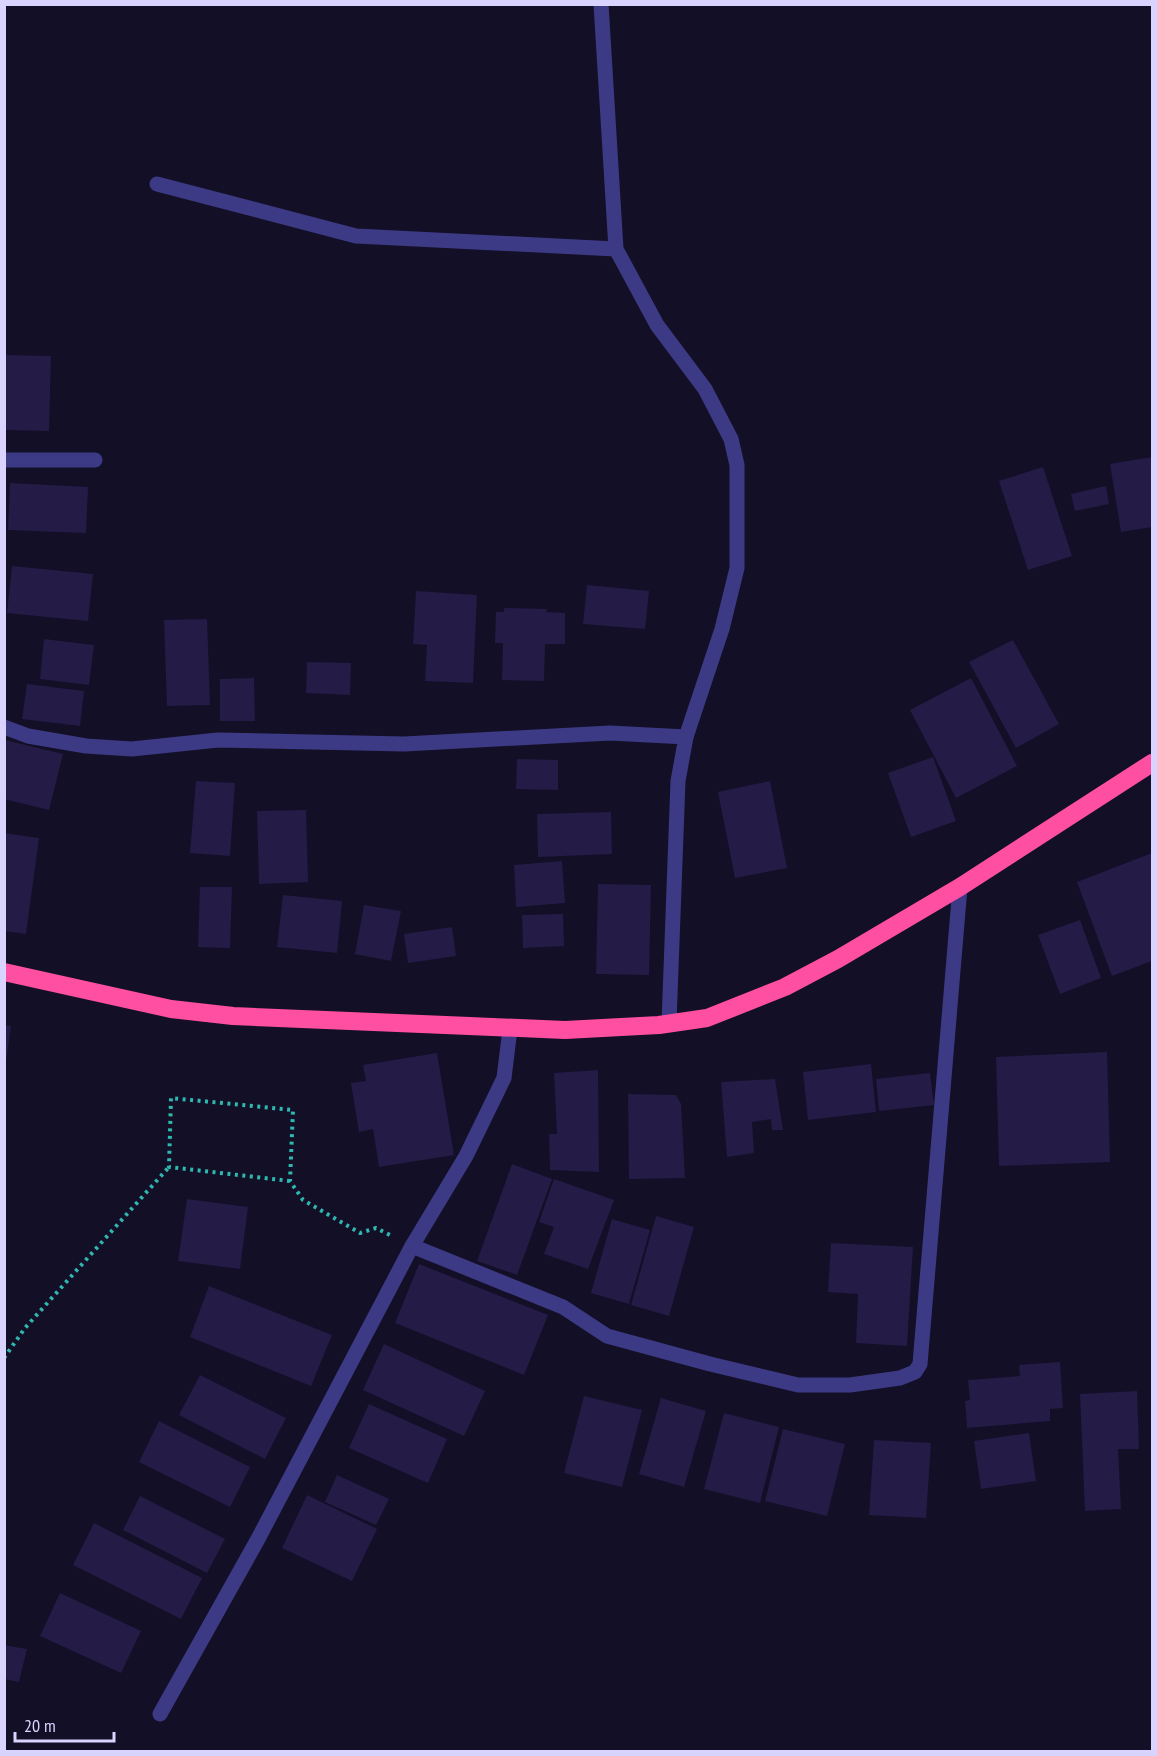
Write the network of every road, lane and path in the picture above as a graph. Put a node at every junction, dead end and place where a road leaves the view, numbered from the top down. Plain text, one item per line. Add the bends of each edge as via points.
1 (601, 4) edge
2 (157, 184) dead end
3 (616, 249) junction
4 (4, 460) edge
5 (94, 460) dead end
6 (4, 728) edge
7 (686, 737) junction
8 (1152, 763) edge
9 (960, 887) junction
10 (4, 972) edge
11 (669, 1023) junction
12 (510, 1029) junction
13 (170, 1167) junction
14 (290, 1181) junction
15 (412, 1246) junction
16 (4, 1358) edge
17 (160, 1714) dead end

1 - 3 street
2 - 3 street via 356,236
3 - 7 street via 657,325 705,389 731,439 737,465 737,568 722,629
4 - 5 street
6 - 7 street via 51,740 132,749 218,740 404,744 610,733
7 - 11 street via 678,781
8 - 9 highway
9 - 11 highway via 785,987 707,1018
9 - 15 street via 920,1364 915,1372 850,1385 798,1385 710,1364 607,1336 562,1307
10 - 12 highway via 206,1014
11 - 12 highway via 566,1030
12 - 15 street via 504,1078 466,1156
13 - 14 path
13 - 14 path via 171,1098 292,1110
13 - 16 path via 25,1328
14 - 15 path via 303,1200 360,1233 376,1228
15 - 17 street via 258,1539

